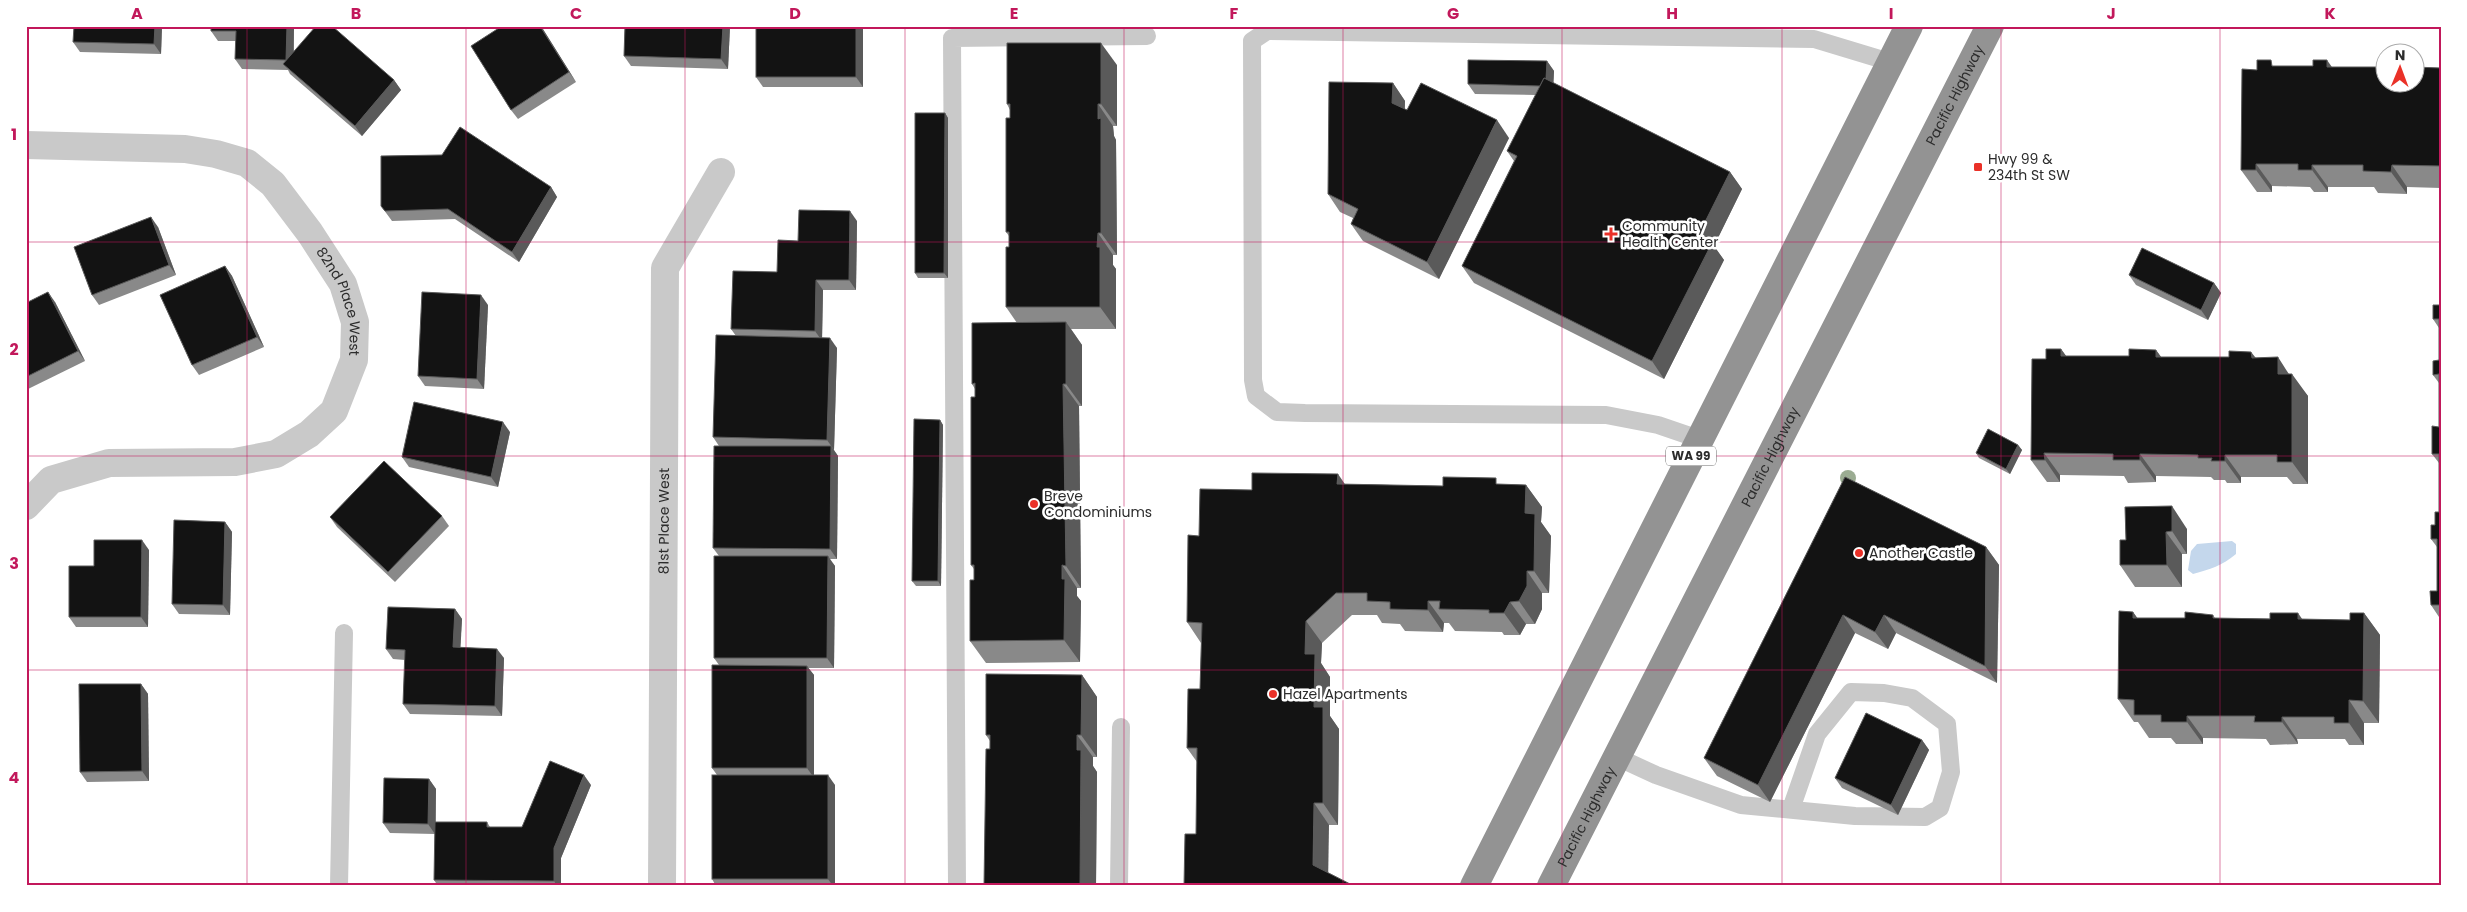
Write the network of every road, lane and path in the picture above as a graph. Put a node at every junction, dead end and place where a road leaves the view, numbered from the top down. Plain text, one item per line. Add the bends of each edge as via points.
1 (1909, 26) edge
2 (1990, 26) edge
3 (1147, 36) dead end
4 (1890, 62) junction
5 (26, 145) edge
6 (721, 172) dead end
7 (1699, 439) junction
8 (26, 506) edge
9 (344, 633) dead end
10 (1121, 727) dead end
11 (1618, 757) junction
12 (1791, 809) junction
13 (339, 886) edge
14 (662, 886) edge
15 (957, 886) edge
16 (1119, 886) edge
17 (1474, 886) edge
18 (1551, 886) edge

1 - 4 highway, WA 99
2 - 11 highway, Pacific Highway
3 - 15 lane via 952,38
4 - 7 highway, WA 99
4 - 7 lane via 1814,39 1267,31 1252,41 1253,371 1256,396 1277,412 1305,414 1606,415 1658,425
5 - 8 street, 82nd Place West via 186,149 247,163 273,184 310,233 343,284 355,322 354,360 334,410 309,434 276,454 235,462 109,463 51,480
6 - 14 street, 81st Place West via 665,268
7 - 17 highway, WA 99
9 - 13 lane
10 - 16 lane
11 - 12 lane via 1656,775 1741,805
11 - 18 highway, Pacific Highway
12 - 12 lane via 1855,816 1924,817 1940,808 1951,772 1947,724 1912,698 1851,692 1817,734

